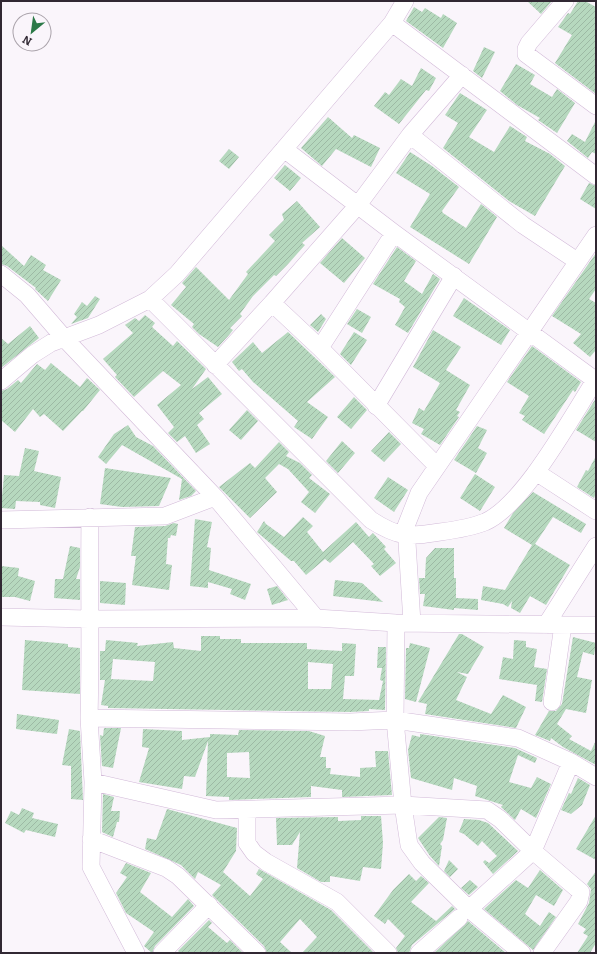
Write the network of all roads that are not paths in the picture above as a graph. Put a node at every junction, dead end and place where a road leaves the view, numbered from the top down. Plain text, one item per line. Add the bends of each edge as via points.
1 (406, 1) edge
2 (565, 1) edge
3 (392, 23) junction
4 (462, 76) junction
5 (596, 106) edge
6 (410, 135) junction
7 (284, 149) junction
8 (596, 176) edge
9 (358, 205) junction
10 (394, 233) junction
11 (596, 235) edge
12 (577, 261) junction
13 (1, 274) edge
14 (454, 276) junction
15 (150, 299) junction
16 (272, 304) junction
17 (529, 330) junction
18 (65, 339) junction
19 (320, 348) junction
20 (215, 365) junction
21 (596, 380) edge
22 (1, 381) edge
23 (376, 406) junction
24 (437, 466) junction
25 (536, 472) junction
26 (214, 497) junction
27 (596, 511) edge
28 (90, 517) junction
29 (1, 520) edge
30 (407, 536) junction
31 (596, 546) edge
32 (1, 617) edge
33 (316, 618) junction
34 (88, 619) junction
35 (404, 623) junction
36 (555, 625) junction
37 (596, 625) edge
38 (552, 702) dead end
39 (89, 718) junction
40 (396, 720) junction
41 (571, 762) junction
42 (596, 777) edge
43 (93, 782) junction
44 (403, 805) junction
45 (247, 810) junction
46 (91, 839) junction
47 (533, 851) junction
48 (209, 905) junction
49 (464, 913) junction
50 (136, 953) edge
51 (162, 953) edge
52 (257, 953) edge
53 (388, 953) edge
54 (419, 953) edge
55 (522, 953) edge
56 (542, 953) edge

1 - 3 street
2 - 5 street via 529,42 526,54
3 - 4 street
3 - 7 street
4 - 6 street
4 - 8 street
6 - 9 street
6 - 12 street via 523,225
7 - 9 street
7 - 15 street via 178,274
9 - 10 street
9 - 16 street
10 - 14 street
10 - 19 street
11 - 12 street
12 - 17 street
13 - 18 street via 27,295
14 - 17 street
14 - 23 street
15 - 18 street
15 - 20 street
16 - 19 street
16 - 20 street
17 - 21 street
17 - 24 street
18 - 22 street via 32,355
18 - 26 street
19 - 23 street
20 - 30 street via 371,520 388,531
21 - 25 street
23 - 24 street
24 - 30 street via 419,492 409,514
25 - 27 street
25 - 30 street via 528,485 506,507 486,522 462,529
26 - 28 street via 165,516
26 - 33 street
28 - 29 street
28 - 34 street
30 - 35 street
31 - 36 street
32 - 34 street
33 - 34 street
33 - 35 street
34 - 39 street via 91,640
35 - 36 street
35 - 40 street
36 - 37 street
36 - 38 street
39 - 40 street via 350,722
39 - 43 street
40 - 41 street via 518,738
40 - 44 street
41 - 42 street
41 - 47 street
43 - 45 street via 216,810
43 - 46 street
44 - 45 street
44 - 47 street via 487,810
44 - 49 street via 409,845
45 - 53 street via 247,843 254,853 337,902
46 - 48 street via 166,868
46 - 50 street via 91,867
47 - 49 street
47 - 56 street via 581,892 579,901
48 - 51 street
48 - 52 street
49 - 54 street
49 - 55 street

